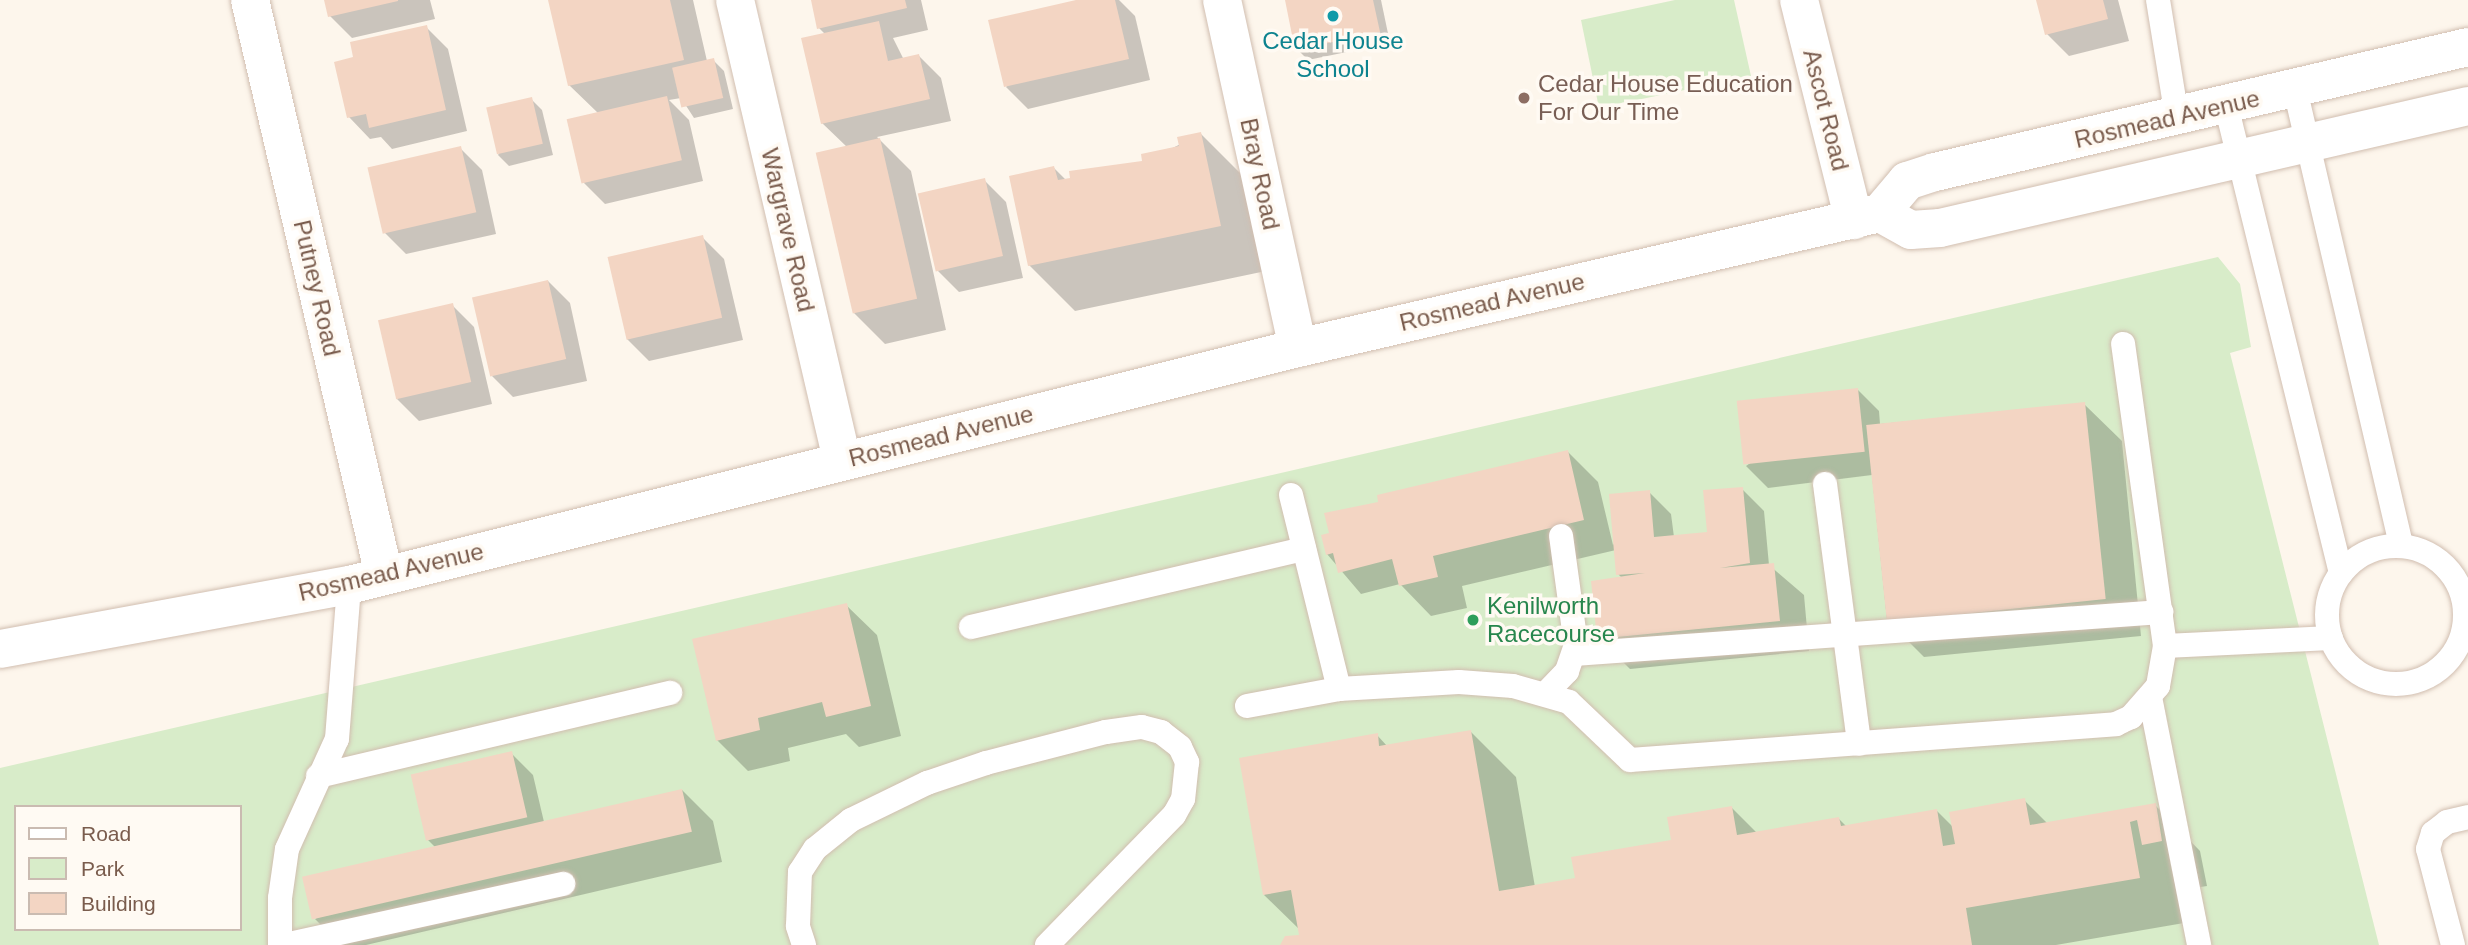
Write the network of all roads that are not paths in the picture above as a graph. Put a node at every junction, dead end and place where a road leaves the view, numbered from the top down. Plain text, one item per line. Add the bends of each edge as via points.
1 (250, 0) edge
2 (735, 0) edge
3 (1222, 0) edge
4 (1798, 0) edge
5 (2158, 0) edge
6 (2468, 47) edge
7 (2295, 89) junction
8 (2226, 105) junction
9 (2468, 106) edge
10 (2177, 117) junction
11 (2309, 144) junction
12 (2239, 161) junction
13 (1867, 216) junction
14 (2123, 344) dead end
15 (1298, 348) junction
16 (842, 460) junction
17 (1825, 484) dead end
18 (1291, 495) dead end
19 (1561, 536) dead end
20 (2402, 546) junction
21 (1304, 549) junction
22 (2341, 573) junction
23 (366, 580) junction
24 (2463, 582) edge
25 (2162, 612) junction
26 (971, 627) dead end
27 (1847, 637) junction
28 (2331, 638) junction
29 (2165, 646) junction
30 (0, 649) edge
31 (2463, 649) edge
32 (1574, 654) junction
33 (1339, 689) junction
34 (1547, 692) junction
35 (670, 693) dead end
36 (2150, 697) junction
37 (1247, 706) dead end
38 (1859, 744) junction
39 (318, 776) junction
40 (2468, 817) edge
41 (563, 884) dead end
42 (280, 945) edge
43 (285, 945) edge
44 (804, 945) edge
45 (1047, 945) edge
46 (2199, 945) edge
47 (2453, 945) edge

1 - 23 main road, Putney Road
2 - 16 main road, Wargrave Road
3 - 15 main road, Bray Road
4 - 13 main road, Ascot Road
5 - 10 lane
6 - 7 main road, Rosmead Avenue
7 - 8 main road, Rosmead Avenue
7 - 11 lane
8 - 10 main road, Rosmead Avenue
8 - 12 lane
9 - 11 main road
10 - 13 main road, Rosmead Avenue via 1935,172 1907,181
11 - 12 main road
11 - 20 lane
12 - 13 main road via 1940,228 1911,230
12 - 22 lane
13 - 15 main road, Rosmead Avenue
14 - 25 lane
15 - 16 main road, Rosmead Avenue
16 - 23 main road, Rosmead Avenue
17 - 27 lane
18 - 21 lane
19 - 32 lane
20 - 22 lane via 2379,548
20 - 24 lane via 2434,557
21 - 26 lane
21 - 33 lane
22 - 28 lane via 2330,593 2326,616
23 - 30 main road, Rosmead Avenue
23 - 39 lane via 337,739
24 - 31 lane
25 - 27 lane
25 - 29 lane
27 - 32 lane
27 - 38 lane
28 - 29 lane
28 - 31 lane via 2341,659 2358,674 2379,683 2402,685 2424,680
29 - 36 lane via 2158,686
32 - 34 lane via 1567,671
33 - 34 lane via 1459,682
33 - 37 lane
34 - 38 lane via 1587,714 1630,760
35 - 39 lane
36 - 38 lane via 2131,717 2099,727
36 - 46 lane
39 - 42 lane via 287,849
40 - 47 lane via 2447,821 2433,833 2428,849
41 - 43 lane
44 - 45 lane via 798,926 800,872 815,849 851,820 927,783 1068,740 1142,727 1170,738 1187,762 1183,799 1174,816

